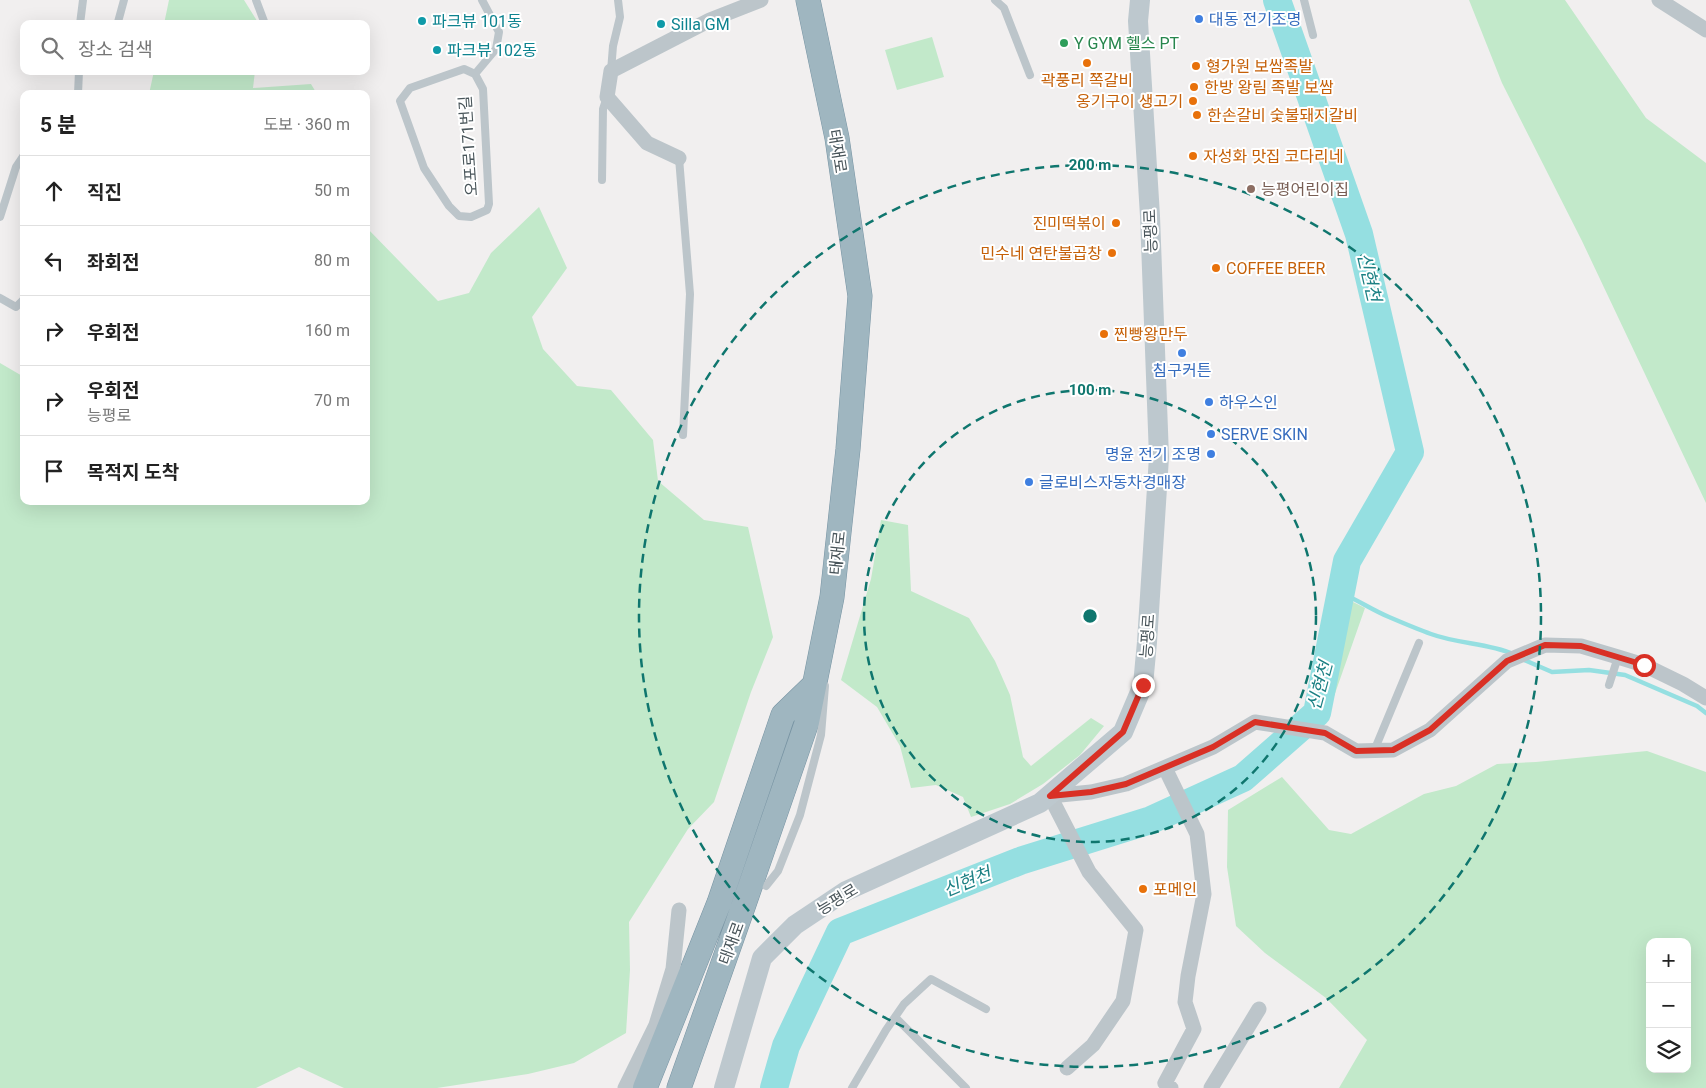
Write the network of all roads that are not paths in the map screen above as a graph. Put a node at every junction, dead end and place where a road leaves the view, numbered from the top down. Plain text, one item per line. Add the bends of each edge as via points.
1 (83, 0) edge
2 (124, 0) edge
3 (256, 0) edge
4 (482, 0) edge
5 (618, 0) edge
6 (761, 0) edge
7 (808, 0) edge
8 (818, 0) edge
9 (995, 0) edge
10 (1140, 0) edge
11 (1304, 0) edge
12 (1659, 0) edge
13 (80, 20) edge
14 (119, 20) edge
15 (264, 20) edge
16 (1706, 30) edge
17 (1313, 35) dead end
18 (610, 71) junction
19 (475, 74) junction
20 (79, 75) edge
21 (1030, 75) dead end
22 (78, 90) edge
23 (607, 97) junction
24 (679, 158) joint
25 (20, 161) edge
26 (602, 180) dead end
27 (0, 217) edge
28 (0, 298) edge
29 (20, 304) edge
30 (683, 435) dead end
31 (1419, 643) dead end
32 (1618, 656) junction
33 (820, 685) junction
34 (1609, 685) dead end
35 (1706, 698) edge
36 (1374, 751) junction
37 (1165, 768) junction
38 (1050, 796) junction
39 (679, 910) dead end
40 (986, 1009) dead end
41 (1259, 1009) dead end
42 (895, 1017) junction
43 (1067, 1068) dead end
44 (625, 1088) edge
45 (646, 1088) edge
46 (679, 1088) edge
47 (694, 1088) edge
48 (724, 1088) edge
49 (852, 1088) edge
50 (966, 1088) edge
51 (1171, 1088) edge
52 (1211, 1088) edge

1 - 13 lane
2 - 14 lane
3 - 15 lane
4 - 19 lane, 오포로171번길 via 499,32 496,49
5 - 18 lane via 620,17
6 - 18 street via 710,20
7 - 33 highway, 태재로 via 837,138 860,296 848,449
8 - 33 highway, 태재로 via 847,137 872,293 844,603
9 - 21 lane via 1004,8
10 - 38 main road, 능평로 via 1138,20 1150,216 1158,457 1143,685 1123,732
11 - 17 lane
12 - 16 street
18 - 23 street
19 - 19 lane, 오포로171번길 via 482,89 489,204 488,210 471,217 459,216 449,206 424,168 400,102 410,88 464,69
20 - 22 lane
23 - 24 street via 647,143
23 - 26 lane
24 - 30 lane via 690,294
25 - 27 lane
28 - 29 lane via 16,308
31 - 36 lane
32 - 34 lane
32 - 35 street via 1644,665
32 - 36 street via 1581,646 1545,645 1507,661 1430,730 1393,750
33 - 45 highway via 783,715 719,903
33 - 46 highway, 태재로
33 - 47 highway, 태재로 via 819,714 766,886
36 - 37 street via 1356,751 1325,733 1255,722 1213,747
37 - 38 street via 1126,784
37 - 51 street via 1197,834 1204,894 1185,1002 1194,1029 1165,1083
38 - 43 street via 1089,872 1136,930 1123,1001 1093,1045
38 - 48 main road, 능평로 via 846,891 795,925 762,958
39 - 44 street via 673,970 656,1025
40 - 42 lane via 931,979
41 - 52 street
42 - 49 lane
42 - 50 lane

